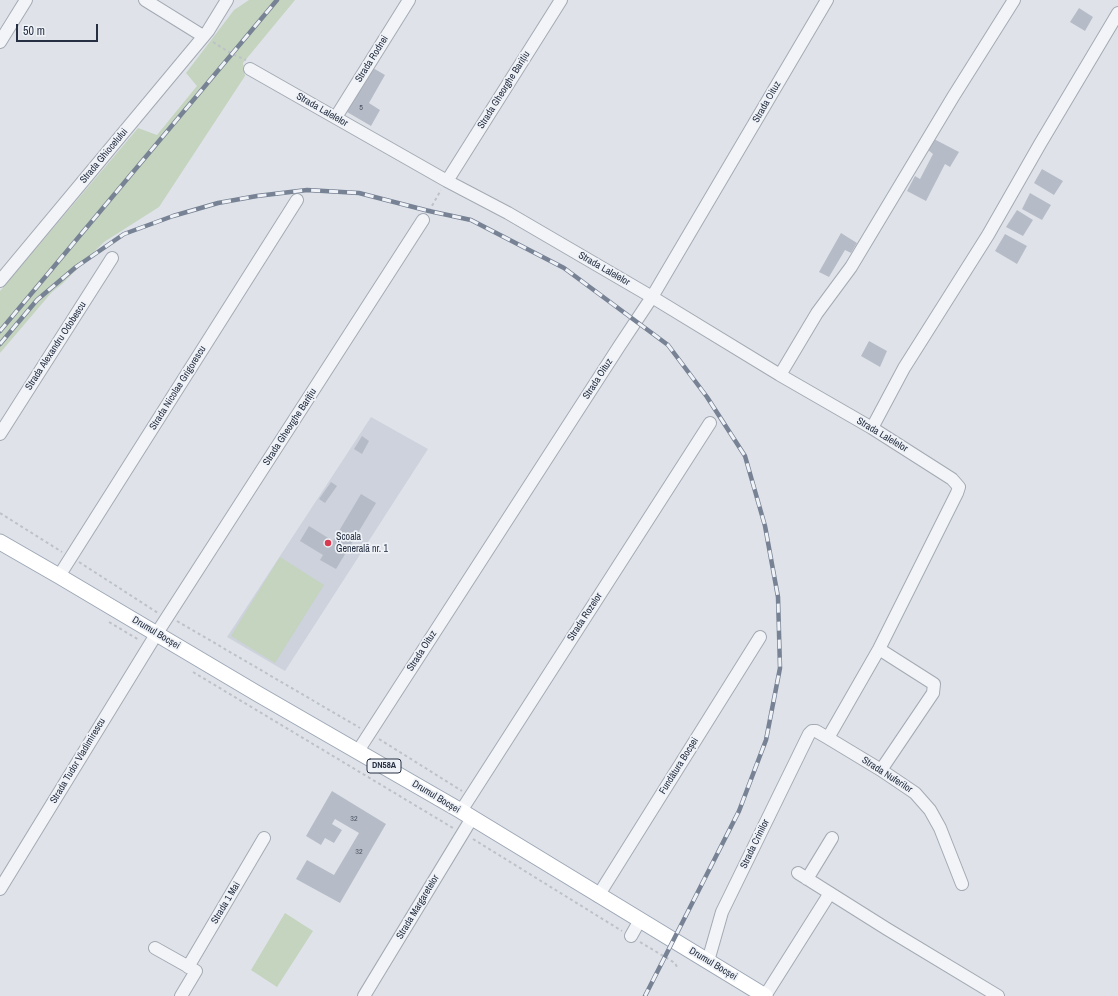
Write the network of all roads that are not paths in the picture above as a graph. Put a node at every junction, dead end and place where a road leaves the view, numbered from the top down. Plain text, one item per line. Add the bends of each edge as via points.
1 (26, 0) edge
2 (145, 0) edge
3 (227, 0) edge
4 (409, 0) edge
5 (561, 0) edge
6 (827, 0) edge
7 (1014, 0) edge
8 (1118, 13) edge
9 (206, 33) junction
10 (0, 42) edge
11 (250, 69) road end
12 (336, 117) junction
13 (447, 181) junction
14 (296, 200) dead end
15 (423, 220) road end
16 (112, 258) dead end
17 (0, 281) edge
18 (652, 298) junction
19 (780, 375) junction
20 (710, 423) dead end
21 (872, 428) junction
22 (0, 434) edge
23 (0, 542) edge
24 (59, 576) junction
25 (157, 633) junction
26 (760, 637) dead end
27 (879, 649) junction
28 (812, 731) joint
29 (828, 738) junction
30 (358, 751) junction
31 (881, 770) junction
32 (466, 815) junction
33 (264, 838) dead end
34 (832, 838) dead end
35 (962, 884) dead end
36 (0, 889) edge
37 (830, 893) junction
38 (598, 896) junction
39 (640, 920) junction
40 (631, 936) road end
41 (155, 948) dead end
42 (708, 961) junction
43 (188, 967) junction
44 (182, 996) edge
45 (364, 996) edge
46 (765, 996) edge
47 (998, 996) edge

1 - 10 street
2 - 9 street
3 - 9 street, Strada Ghiocelului
4 - 12 street, Strada Rodnei
5 - 13 street, Strada Gheorghe Barițiu
6 - 18 street, Strada Oituz
7 - 19 street via 851,267 817,313
8 - 21 street via 988,234 904,368
9 - 17 street, Strada Ghiocelului
11 - 12 street, Strada Lalelelor
12 - 13 street, Strada Lalelelor
13 - 18 street, Strada Lalelelor via 508,213
14 - 24 street, Strada Nicolae Grigorescu
15 - 25 street, Strada Gheorghe Barițiu
16 - 22 street, Strada Alexandru Odobescu
18 - 19 street, Strada Lalelelor
18 - 30 street, Strada Oituz
19 - 21 street, Strada Lalelelor
20 - 32 street, Strada Rozelor via 471,796
21 - 27 street, Strada Lalelelor via 952,479 959,487
23 - 24 main road, Drumul Bocșei / DN58A
24 - 25 main road, Drumul Bocșei / DN58A
25 - 30 main road, Drumul Bocșei / DN58A
25 - 36 street, Strada Tudor Vladimirescu
26 - 38 street, Fundătura Bocșei
27 - 29 street
27 - 31 street via 934,684 933,693
28 - 29 street, Strada Nuferilor
28 - 42 street, Strada Crinilor via 722,912
29 - 31 street, Strada Nuferilor
30 - 32 main road, Drumul Bocșei / DN58A
31 - 35 street, Strada Nuferilor via 915,793 930,810 940,828
32 - 38 main road, Drumul Bocșei / DN58A
32 - 45 street, Strada Margaretelor
33 - 43 street, Strada 1 Mai
34 - 37 street via 803,876
37 - 46 street
37 - 47 street
38 - 39 main road, Drumul Bocșei / DN58A
39 - 40 street
39 - 42 main road, Drumul Bocșei / DN58A
41 - 43 street
42 - 46 main road, Drumul Bocșei / DN58A
43 - 44 street via 196,971

